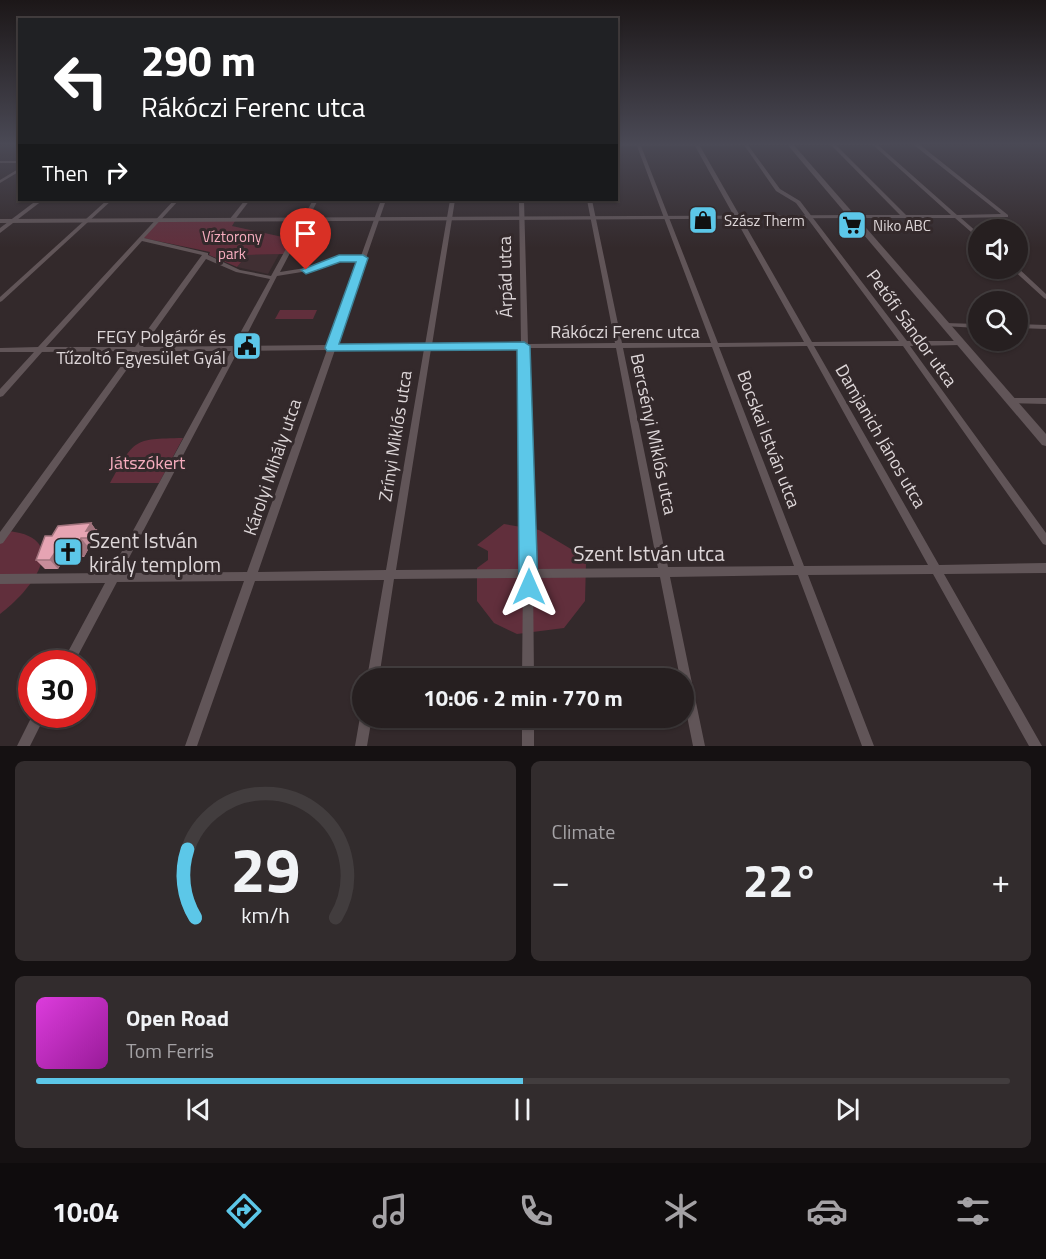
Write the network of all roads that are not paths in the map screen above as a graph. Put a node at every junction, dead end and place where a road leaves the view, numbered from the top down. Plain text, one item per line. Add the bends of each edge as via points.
1 (651, 178) edge
2 (715, 178) edge
3 (769, 178) edge
4 (820, 178) edge
5 (866, 178) edge
6 (913, 178) edge
7 (959, 178) edge
8 (39, 201) edge
9 (108, 201) edge
10 (175, 201) edge
11 (245, 201) edge
12 (314, 201) edge
13 (384, 201) edge
14 (452, 201) edge
15 (521, 201) edge
16 (590, 201) edge
17 (665, 217) junction
18 (738, 217) junction
19 (810, 217) junction
20 (853, 217) junction
21 (905, 217) junction
22 (956, 217) junction
23 (521, 218) junction
24 (594, 218) junction
25 (304, 219) junction
26 (377, 219) junction
27 (449, 219) junction
28 (13, 220) junction
29 (86, 220) junction
30 (158, 220) junction
31 (232, 220) junction
32 (0, 221) edge
33 (968, 227) edge
34 (0, 231) edge
35 (140, 239) junction
36 (205, 255) junction
37 (363, 258) junction
38 (274, 277) junction
39 (1026, 279) edge
40 (1046, 297) edge
41 (0, 300) edge
42 (945, 325) junction
43 (968, 326) edge
44 (1028, 326) edge
45 (1046, 327) edge
46 (961, 343) junction
47 (905, 344) junction
48 (715, 345) junction
49 (810, 345) junction
50 (524, 346) junction
51 (620, 346) junction
52 (428, 347) junction
53 (236, 348) junction
54 (332, 348) junction
55 (41, 349) junction
56 (139, 349) junction
57 (0, 350) edge
58 (0, 394) edge
59 (1011, 401) junction
60 (1046, 401) edge
61 (1046, 442) edge
62 (0, 540) edge
63 (1046, 541) edge
64 (1046, 568) edge
65 (938, 570) junction
66 (666, 572) junction
67 (802, 572) junction
68 (529, 573) junction
69 (390, 575) junction
70 (251, 577) junction
71 (113, 578) junction
72 (0, 579) edge
73 (75, 650) edge
74 (375, 668) edge
75 (528, 668) edge
76 (33, 728) edge
77 (364, 728) edge
78 (528, 728) edge
79 (23, 746) edge
80 (191, 746) edge
81 (361, 746) edge
82 (528, 746) edge
83 (699, 746) edge
84 (868, 746) edge
85 (1036, 746) edge

1 - 17 street, Bocskai István utca
2 - 18 street, Damjanich János utca
3 - 19 street, Petőfi Sándor utca
4 - 20 main road
5 - 21 street
6 - 22 street
7 - 22 street via 1006,216
8 - 28 street
9 - 29 street
10 - 30 street
11 - 31 street
12 - 25 street
13 - 26 street, Károlyi Mihály utca
14 - 27 street, Zrínyi Miklós utca
15 - 23 street, Árpád utca
16 - 24 street, Bercsényi Miklós utca
17 - 18 street
17 - 24 street
17 - 48 street, Bocskai István utca
18 - 19 street
18 - 49 street, Damjanich János utca
19 - 20 street
19 - 47 street, Petőfi Sándor utca
20 - 21 street
20 - 42 main road
21 - 22 street
22 - 33 street
23 - 24 street
23 - 27 street
23 - 50 street, Árpád utca
24 - 51 street, Bercsényi Miklós utca
25 - 26 street
25 - 31 street
25 - 38 street
26 - 27 street
26 - 37 street, Károlyi Mihály utca
27 - 52 street, Zrínyi Miklós utca
28 - 29 street
28 - 32 street
28 - 34 street
29 - 30 street
29 - 41 street
30 - 31 street
30 - 35 street
35 - 36 street
35 - 55 street
36 - 38 street via 238,271
36 - 56 street
37 - 38 street via 339,259
37 - 54 street, Károlyi Mihály utca
38 - 53 street
39 - 40 street
42 - 43 street
42 - 46 main road
44 - 45 street
46 - 47 street, Rákóczi Ferenc utca
46 - 59 main road
47 - 49 street, Rákóczi Ferenc utca
47 - 63 street, Petőfi Sándor utca
48 - 49 street, Rákóczi Ferenc utca
48 - 51 street, Rákóczi Ferenc utca
48 - 67 street, Bocskai István utca
49 - 65 street, Damjanich János utca
50 - 51 street, Rákóczi Ferenc utca
50 - 52 street, Rákóczi Ferenc utca
50 - 68 street, Árpád utca
51 - 66 street, Bercsényi Miklós utca
52 - 54 street, Rákóczi Ferenc utca
52 - 69 street, Zrínyi Miklós utca
53 - 54 street, Rákóczi Ferenc utca
53 - 56 street, Rákóczi Ferenc utca
53 - 71 street
54 - 70 street, Károlyi Mihály utca
55 - 56 street, Rákóczi Ferenc utca
55 - 57 street, Rákóczi Ferenc utca
55 - 58 street
56 - 62 street
59 - 60 street
59 - 61 main road
64 - 65 street, Szent István utca
65 - 67 street, Szent István utca
65 - 85 street, Damjanich János utca
66 - 67 street, Szent István utca
66 - 68 street, Szent István utca
66 - 83 street, Bercsényi Miklós utca
67 - 84 street, Bocskai István utca
68 - 69 street, Szent István utca
68 - 75 street, Árpád utca
69 - 70 street, Szent István utca
69 - 74 street, Zrínyi Miklós utca
70 - 71 street, Szent István utca
70 - 80 street, Károlyi Mihály utca
71 - 72 street, Szent István utca
71 - 73 street
76 - 79 street
77 - 81 street
78 - 82 street

